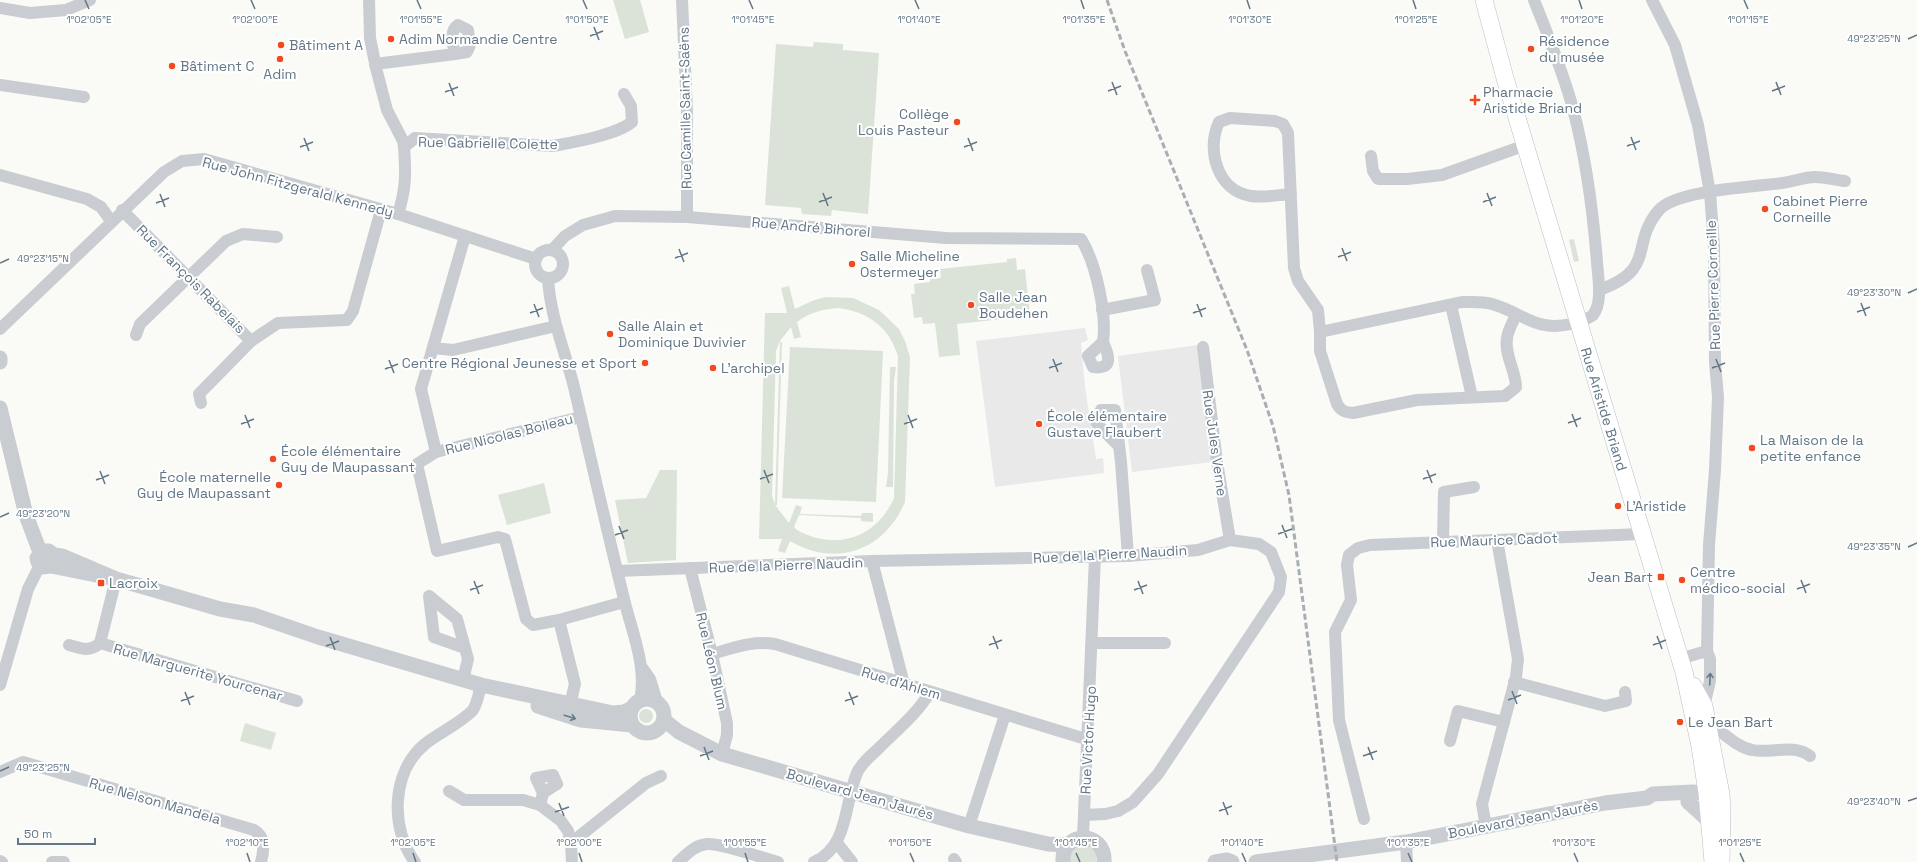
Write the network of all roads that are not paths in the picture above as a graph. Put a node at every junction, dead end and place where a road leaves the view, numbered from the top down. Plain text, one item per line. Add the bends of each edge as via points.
1 (90, 0) edge
2 (369, 0) edge
3 (682, 0) edge
4 (1484, 0) edge
5 (1534, 0) edge
6 (1652, 0) edge
7 (0, 8) edge
8 (455, 54) dead end
9 (375, 64) junction
10 (0, 85) edge
11 (624, 94) dead end
12 (84, 97) dead end
13 (1526, 145) junction
14 (404, 148) junction
15 (1371, 156) dead end
16 (0, 175) edge
17 (1845, 181) dead end
18 (1710, 192) junction
19 (1291, 194) junction
20 (122, 210) junction
21 (380, 210) junction
22 (398, 214) junction
23 (687, 217) junction
24 (111, 221) junction
25 (465, 236) junction
26 (277, 237) dead end
27 (552, 250) junction
28 (536, 259) junction
29 (1147, 270) dead end
30 (189, 277) junction
31 (548, 278) junction
32 (1599, 290) junction
33 (1451, 305) junction
34 (1102, 310) junction
35 (1516, 315) junction
36 (1578, 322) junction
37 (556, 326) junction
38 (0, 329) edge
39 (1320, 332) junction
40 (136, 335) dead end
41 (251, 341) junction
42 (1103, 342) dead end
43 (1203, 347) dead end
44 (433, 348) junction
45 (0, 358) edge
46 (0, 362) edge
47 (1472, 396) junction
48 (201, 403) dead end
49 (0, 408) edge
50 (581, 417) junction
51 (1119, 446) junction
52 (436, 452) junction
53 (1474, 488) dead end
54 (1642, 534) junction
55 (1230, 540) junction
56 (1497, 540) junction
57 (1443, 542) junction
58 (1128, 556) junction
59 (1095, 557) junction
60 (46, 560) junction
61 (872, 561) junction
62 (690, 568) junction
63 (618, 571) junction
64 (116, 579) junction
65 (624, 602) junction
66 (559, 620) junction
67 (100, 643) junction
68 (1092, 643) junction
69 (1165, 643) dead end
70 (69, 645) dead end
71 (465, 648) dead end
72 (1707, 651) junction
73 (712, 654) junction
74 (642, 666) junction
75 (1681, 666) junction
76 (463, 680) junction
77 (1514, 682) junction
78 (904, 684) junction
79 (0, 685) edge
80 (481, 685) junction
81 (930, 692) junction
82 (1624, 692) dead end
83 (297, 701) dead end
84 (657, 702) junction
85 (570, 705) junction
86 (636, 705) junction
87 (1705, 714) junction
88 (1005, 715) junction
89 (664, 720) junction
90 (1504, 722) junction
91 (632, 725) junction
92 (653, 732) junction
93 (1088, 740) junction
94 (1733, 740) junction
95 (1450, 741) dead end
96 (1706, 746) junction
97 (720, 754) junction
98 (1810, 756) dead end
99 (1702, 763) junction
100 (0, 772) edge
101 (661, 776) dead end
102 (1717, 776) junction
103 (450, 791) dead end
104 (852, 792) junction
105 (544, 793) dead end
106 (1707, 793) junction
107 (1684, 798) junction
108 (540, 805) junction
109 (1084, 814) junction
110 (1715, 816) junction
111 (1364, 819) dead end
112 (969, 826) junction
113 (1486, 826) junction
114 (1002, 835) junction
115 (1083, 837) junction
116 (1406, 842) junction
117 (572, 843) junction
118 (837, 844) junction
119 (1068, 845) junction
120 (409, 860) edge
121 (52, 862) edge
122 (64, 862) edge
123 (261, 862) edge
124 (572, 862) edge
125 (678, 862) edge
126 (778, 862) edge
127 (814, 862) edge
128 (852, 862) edge
129 (1063, 862) edge
130 (1106, 862) edge
131 (1215, 862) edge
132 (1232, 862) edge
133 (1256, 862) edge
134 (1406, 862) edge
135 (1713, 862) edge
136 (1721, 862) edge

1 - 7 street via 66,10 30,13
2 - 9 street via 370,38
3 - 23 street, Rue Camille Saint-Saëns via 687,111
4 - 13 main road, Rue Aristide Briand
5 - 32 street via 1556,55 1573,109 1594,223
6 - 18 street, Rue Pierre Corneille via 1675,45 1698,125
8 - 9 street
9 - 14 street via 387,110
10 - 12 street
11 - 14 street, Rue Gabrielle Colette via 631,106 632,122 625,128 574,142 553,146 415,138
13 - 15 street via 1442,174 1407,179 1378,179 1373,170
13 - 36 main road, Rue Aristide Briand
14 - 22 street, Rue Gabrielle Colette via 406,174
16 - 24 street via 87,199 101,207
17 - 18 street via 1813,177
18 - 32 street via 1677,198 1662,206 1650,224 1634,269 1617,283
18 - 72 street, Rue Pierre Corneille via 1718,397 1709,545
19 - 19 street via 1288,133 1283,124 1275,121 1230,118 1219,122 1214,142 1216,169 1227,183 1239,192 1251,196
19 - 39 street via 1294,268 1298,281 1318,310
20 - 21 street, Rue John Fitzgerald Kennedy via 164,172 182,161 204,159
20 - 24 street, Rue John Fitzgerald Kennedy
20 - 30 street, Rue François Rabelais
21 - 22 street, Rue John Fitzgerald Kennedy
21 - 41 street via 353,311 347,320 278,324
22 - 25 street, Rue John Fitzgerald Kennedy
23 - 27 street, Rue André Bihorel via 615,216 599,219 565,236
23 - 34 street, Rue André Bihorel via 946,238 1081,239 1089,255
24 - 38 street, Rue John Fitzgerald Kennedy
25 - 28 street, Rue John Fitzgerald Kennedy
25 - 44 street
26 - 30 street via 243,234 232,237
27 - 28 street via 544,251
27 - 31 street via 560,255 562,268 557,276
28 - 31 street via 537,271
29 - 34 street via 1155,300
30 - 40 street via 140,324
30 - 41 street, Rue François Rabelais
31 - 37 street
32 - 36 street via 1597,311 1590,318
33 - 35 street via 1478,301 1491,303
33 - 39 street
33 - 47 street
34 - 42 street
35 - 36 street via 1542,326
35 - 47 street via 1506,340 1516,387 1505,396
36 - 54 main road, Rue Aristide Briand
37 - 44 street via 453,350
37 - 50 street
39 - 47 street via 1320,351 1341,410 1353,413 1417,400
41 - 48 street, Rue François Rabelais via 199,394
43 - 55 street, Rue Jules Verne via 1217,462
44 - 52 street via 421,389
45 - 46 street
49 - 60 street via 26,515
50 - 52 street, Rue Nicolas Boileau
50 - 63 street
51 - 51 street via 1115,410 1101,410 1097,424
51 - 58 street
52 - 66 street, Rue Nicolas Boileau via 417,464 437,550 498,537 505,539 526,619 533,625
53 - 57 street via 1444,492
54 - 56 street, Rue Maurice Cadot
54 - 75 main road, Rue Aristide Briand
55 - 58 street, Rue de la Pierre Naudin via 1198,550
55 - 109 street, Rue de la Pierre Naudin via 1259,544 1272,552 1281,577 1279,592 1158,774 1133,802 1118,811
56 - 57 street, Rue Maurice Cadot
56 - 77 street via 1518,659
57 - 111 street, Rue Maurice Cadot via 1370,545 1358,548 1349,555 1347,565 1351,600 1335,632 1339,720
58 - 59 street, Rue de la Pierre Naudin
59 - 61 street, Rue de la Pierre Naudin
59 - 68 street, Rue Victor Hugo
60 - 64 street
60 - 79 street via 28,589
61 - 62 street, Rue de la Pierre Naudin
61 - 78 street
62 - 63 street, Rue de la Pierre Naudin
62 - 73 street, Rue Léon Blum
63 - 65 street
64 - 67 street, Rue Marguerite Yourcenar
64 - 76 street via 220,609 249,622 318,637
65 - 66 street
65 - 74 street
66 - 85 street via 576,684
67 - 70 street, Rue Marguerite Yourcenar via 86,650
67 - 83 street, Rue Marguerite Yourcenar
68 - 69 street
68 - 93 street, Rue Victor Hugo
71 - 76 street via 468,659
72 - 75 street
87 -> 72 street, Rue Pierre Corneille via 1710,681 1710,659
73 - 78 street, Rue d'Ahlem via 764,642
73 - 97 street, Rue Léon Blum via 727,723 727,735
74 - 84 street via 650,679
74 - 86 street via 643,681
75 - 87 main road, Rue Aristide Briand via 1698,693
75 - 96 main road, Rue Aristide Briand
76 - 80 street
77 - 82 street via 1605,706 1626,701
77 - 90 street
78 - 81 street, Rue d'Ahlem
80 - 85 street
80 -> 91 street via 581,720
80 - 120 street via 474,710 424,745 412,758 403,778 397,810
81 - 88 street, Rue d'Ahlem
81 - 104 street via 920,708 861,766
84 - 86 street via 652,700
84 - 89 street via 663,710
85 - 86 street via 613,713 624,712
86 - 91 street via 630,717
87 - 94 street
87 - 96 main road, Rue Aristide Briand
88 - 93 street, Rue d'Ahlem
88 - 112 street
89 - 92 street
89 - 97 street, Boulevard Jean Jaurès via 679,732
90 - 95 street via 1458,711
90 - 113 street via 1482,804
91 - 92 street via 641,732
92 - 97 street, Boulevard Jean Jaurès via 695,749
93 - 109 street, Rue Victor Hugo
94 - 96 street
94 - 98 street via 1753,750 1800,750
96 - 99 main road, Rue Aristide Briand
96 - 102 main road, Rue Aristide Briand
97 - 104 street, Boulevard Jean Jaurès
99 - 106 main road, Rue Aristide Briand
99 - 107 street via 1695,782
100 - 123 street, Rue Nelson Mandela via 23,762 254,830 259,833 263,844
101 - 117 street via 646,783
102 - 106 street
102 - 110 main road, Rue Aristide Briand
103 - 108 street via 464,800 523,800
104 - 112 street, Boulevard Jean Jaurès
104 - 118 street
105 - 108 street
106 - 107 street
106 - 110 main road, Rue Aristide Briand
107 - 110 street
107 - 113 street, Boulevard Jean Jaurès via 1653,803 1647,798 1605,803
108 - 117 street via 561,821
109 - 115 street, Rue Victor Hugo
110 - 135 main road, Rue Aristide Briand
110 - 136 main road, Rue Aristide Briand
112 - 114 street, Boulevard Jean Jaurès
113 - 116 street, Boulevard Jean Jaurès
114 - 119 street, Boulevard Jean Jaurès via 1048,844
114 - 129 street, Boulevard Jean Jaurès
115 - 119 street
115 - 130 street via 1099,844
116 - 133 street, Boulevard Jean Jaurès
116 - 134 street
117 - 124 street
118 - 127 street via 830,853
118 - 128 street
119 - 129 street
121 - 122 street
125 - 126 street via 692,850 707,844
131 - 132 street

